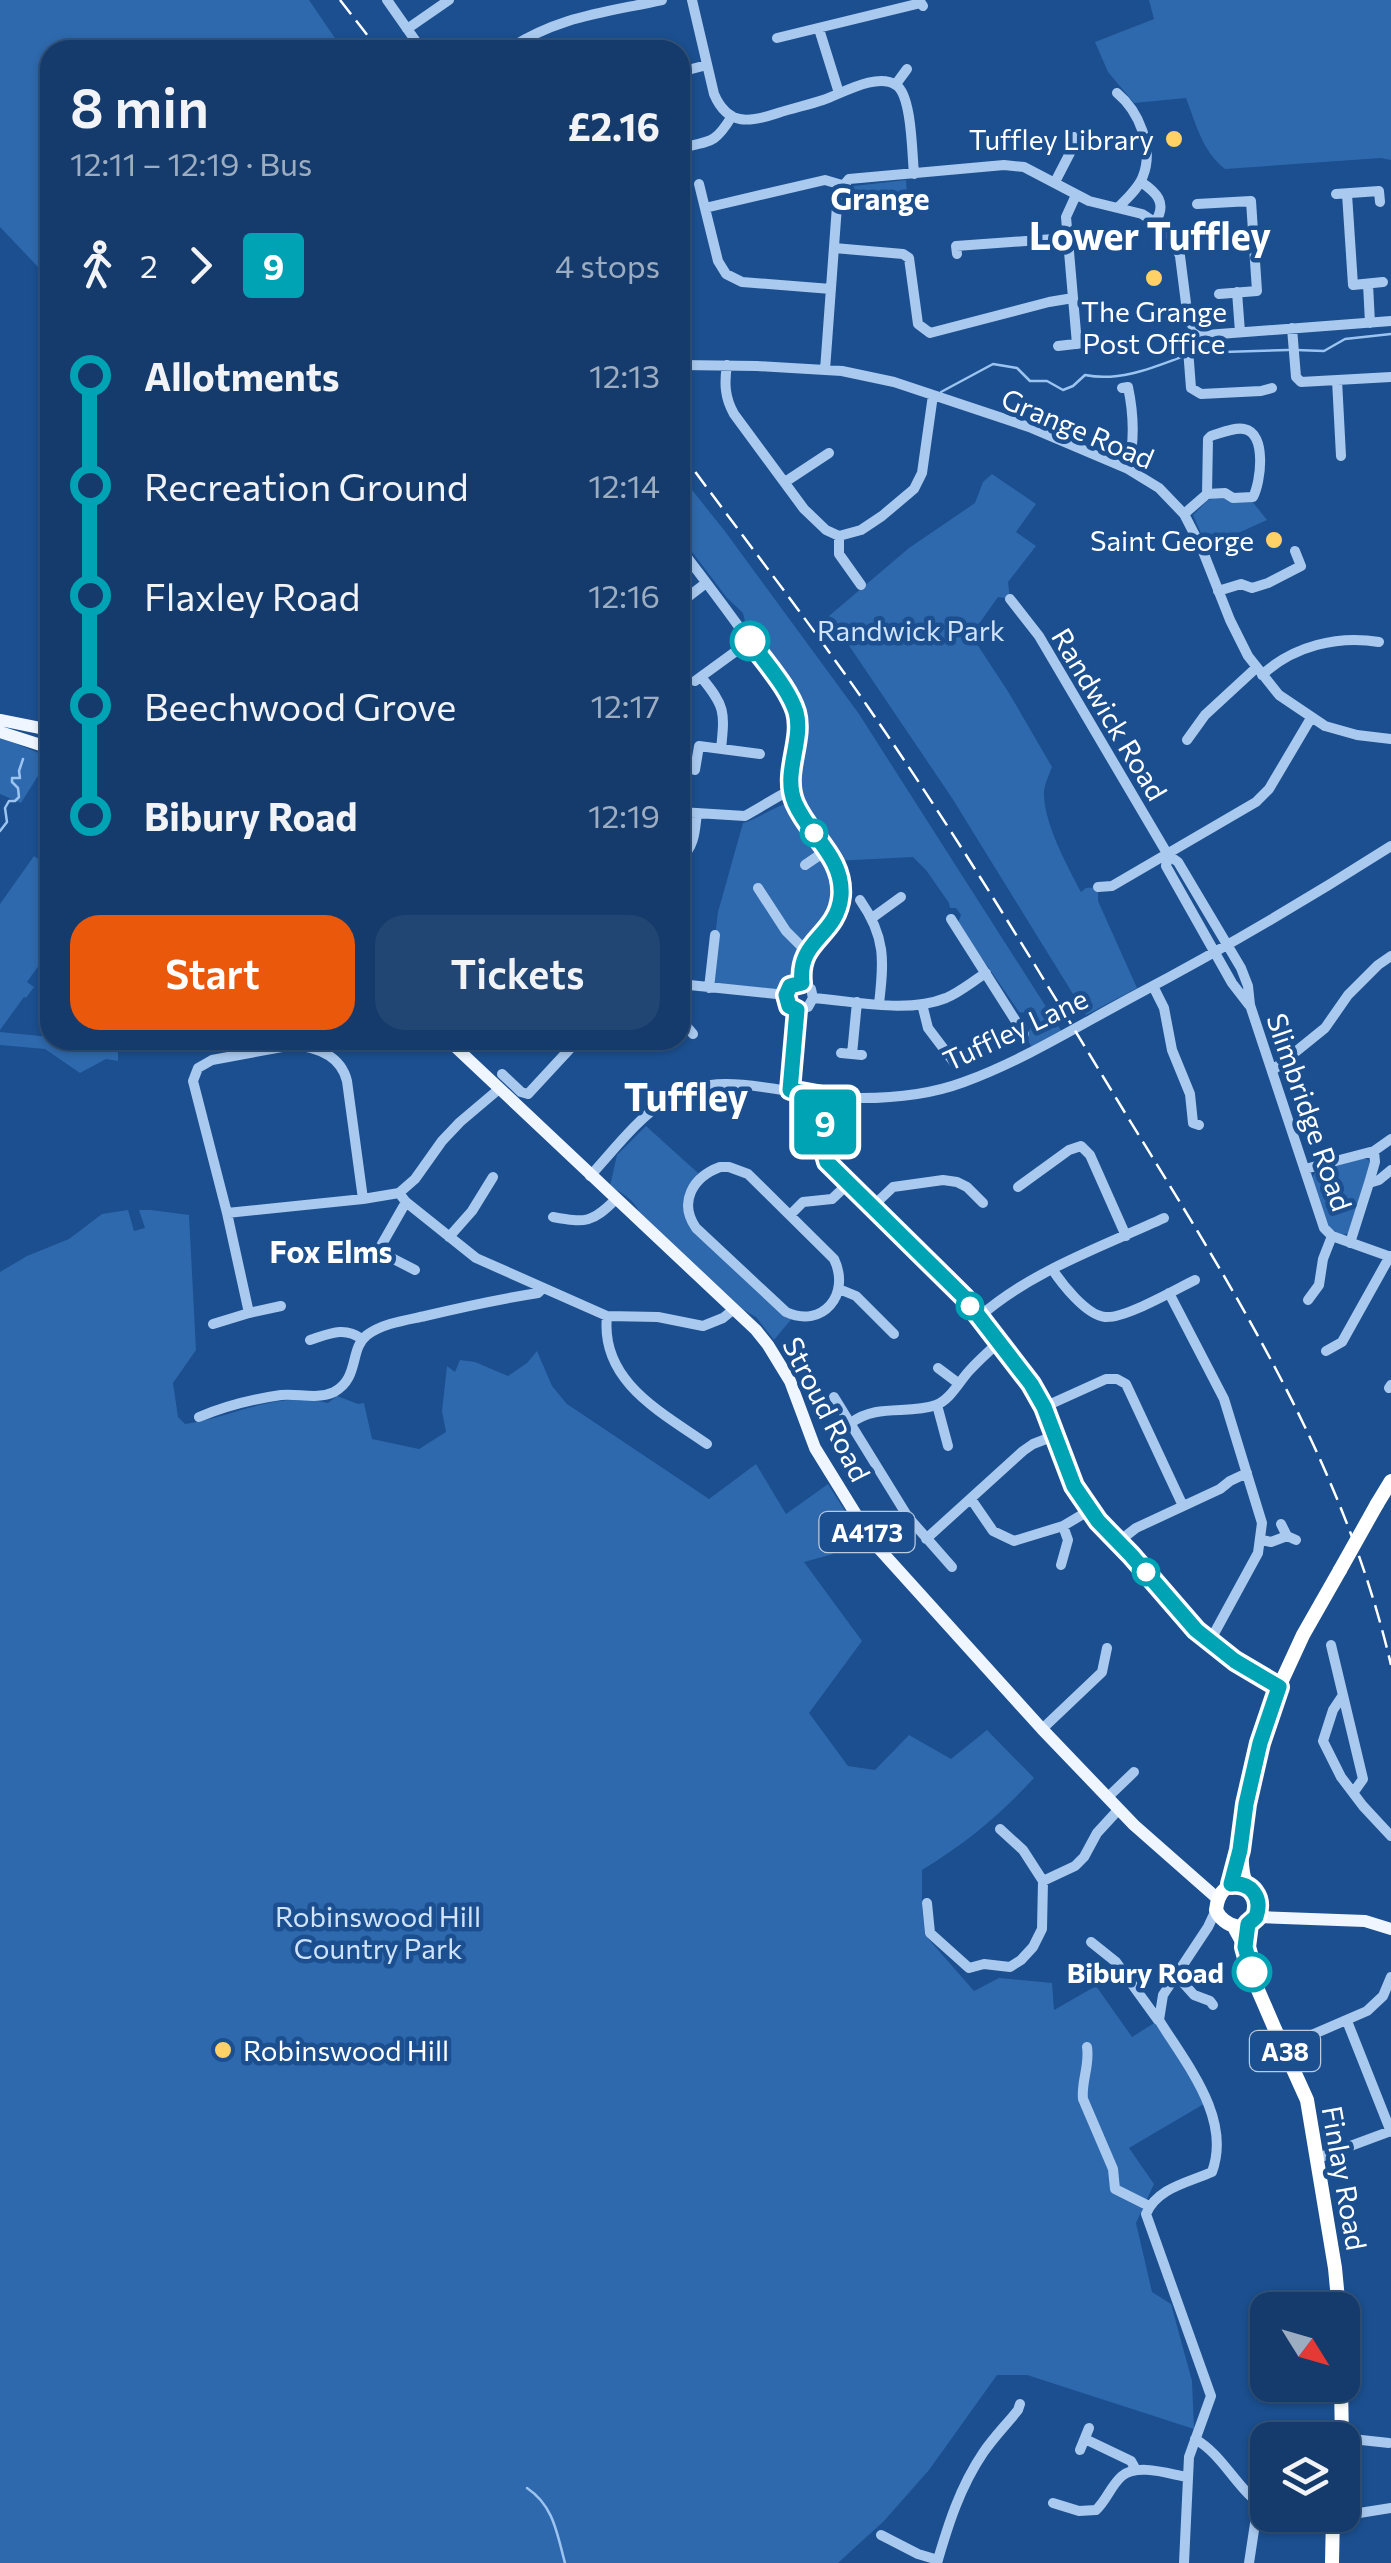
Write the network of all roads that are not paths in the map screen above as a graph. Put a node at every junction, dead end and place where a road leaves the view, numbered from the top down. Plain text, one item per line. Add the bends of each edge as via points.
1 (387, 0) edge
2 (449, 0) edge
3 (662, 0) edge
4 (692, 0) edge
5 (904, 4) edge
6 (923, 6) dead end
7 (406, 29) junction
8 (819, 29) junction
9 (414, 40) edge
10 (521, 40) edge
11 (777, 41) dead end
12 (707, 65) junction
13 (907, 68) dead end
14 (690, 69) edge
15 (896, 84) junction
16 (839, 93) junction
17 (1117, 93) dead end
18 (732, 116) junction
19 (1074, 137) dead end
20 (690, 146) edge
21 (914, 174) junction
22 (1055, 182) junction
23 (1140, 182) junction
24 (698, 184) dead end
25 (842, 185) junction
26 (1076, 195) junction
27 (1380, 202) dead end
28 (705, 208) junction
29 (1118, 208) junction
30 (1204, 208) dead end
31 (1156, 222) junction
32 (1067, 238) junction
33 (834, 248) junction
34 (957, 254) dead end
35 (1384, 282) dead end
36 (1368, 284) junction
37 (831, 289) junction
38 (1238, 292) junction
39 (1218, 294) dead end
40 (1073, 298) junction
41 (1391, 321) edge
42 (1370, 323) junction
43 (1292, 328) junction
44 (1196, 331) junction
45 (1240, 332) junction
46 (1101, 341) dead end
47 (1077, 344) junction
48 (1058, 346) dead end
49 (690, 364) edge
50 (726, 366) junction
51 (826, 370) junction
52 (1391, 377) edge
53 (1337, 380) junction
54 (1122, 388) dead end
55 (1272, 388) dead end
56 (933, 395) junction
57 (829, 453) dead end
58 (1341, 456) dead end
59 (1128, 469) junction
60 (785, 482) junction
61 (1208, 494) junction
62 (1184, 514) junction
63 (839, 536) junction
64 (1295, 551) dead end
65 (690, 561) edge
66 (860, 581) dead end
67 (706, 583) junction
68 (1218, 591) junction
69 (690, 595) edge
70 (1010, 599) dead end
71 (750, 641) junction
72 (1379, 642) dead end
73 (1259, 671) junction
74 (1312, 718) junction
75 (0, 720) edge
76 (40, 728) edge
77 (0, 732) edge
78 (1391, 739) edge
79 (40, 745) edge
80 (721, 748) junction
81 (1198, 752) dead end
82 (760, 754) dead end
83 (694, 770) dead end
84 (792, 794) junction
85 (690, 813) edge
86 (697, 813) junction
87 (1391, 846) edge
88 (690, 847) edge
89 (826, 850) junction
90 (1168, 855) junction
91 (806, 865) dead end
92 (1098, 887) dead end
93 (758, 888) dead end
94 (901, 897) dead end
95 (860, 900) dead end
96 (872, 918) junction
97 (951, 920) dead end
98 (715, 935) dead end
99 (1226, 944) junction
100 (806, 950) junction
101 (1215, 950) junction
102 (1391, 956) edge
103 (986, 973) junction
104 (802, 983) junction
105 (690, 985) edge
106 (1153, 986) junction
107 (710, 988) junction
108 (786, 995) junction
109 (813, 998) junction
110 (856, 1002) junction
111 (879, 1004) junction
112 (922, 1004) junction
113 (1250, 1006) junction
114 (797, 1010) junction
115 (1023, 1026) dead end
116 (690, 1031) edge
117 (693, 1034) dead end
118 (266, 1050) edge
119 (313, 1050) edge
120 (449, 1050) edge
121 (569, 1050) edge
122 (851, 1054) dead end
123 (956, 1066) dead end
124 (1273, 1070) junction
125 (500, 1081) junction
126 (790, 1090) junction
127 (828, 1097) junction
128 (1193, 1125) dead end
129 (1391, 1139) edge
130 (1374, 1151) junction
131 (1305, 1169) junction
132 (1391, 1170) edge
133 (590, 1176) junction
134 (494, 1177) dead end
135 (1369, 1183) junction
136 (848, 1184) junction
137 (1018, 1187) dead end
138 (402, 1197) junction
139 (363, 1199) junction
140 (616, 1199) junction
141 (983, 1203) dead end
142 (872, 1207) junction
143 (227, 1213) junction
144 (790, 1215) junction
145 (1164, 1218) dead end
146 (556, 1220) dead end
147 (1330, 1235) junction
148 (1126, 1236) junction
149 (449, 1237) junction
150 (1350, 1243) junction
151 (1391, 1257) edge
152 (1052, 1269) junction
153 (415, 1270) dead end
154 (1195, 1280) dead end
155 (542, 1289) junction
156 (840, 1289) junction
157 (1169, 1293) junction
158 (1308, 1300) dead end
159 (281, 1306) dead end
160 (734, 1309) junction
161 (249, 1313) junction
162 (607, 1316) junction
163 (978, 1318) junction
164 (213, 1324) dead end
165 (894, 1334) dead end
166 (362, 1339) junction
167 (310, 1340) dead end
168 (998, 1343) junction
169 (1326, 1351) dead end
170 (938, 1368) dead end
171 (958, 1383) junction
172 (834, 1397) dead end
173 (936, 1405) junction
174 (1045, 1411) junction
175 (199, 1417) dead end
176 (852, 1423) junction
177 (1054, 1436) junction
178 (948, 1446) dead end
179 (692, 1450) dead end
180 (1247, 1473) junction
181 (1391, 1481) edge
182 (971, 1499) junction
183 (1182, 1506) junction
184 (1090, 1510) junction
185 (1281, 1524) dead end
186 (1063, 1526) junction
187 (926, 1539) junction
188 (1262, 1540) junction
189 (1118, 1542) junction
190 (949, 1559) dead end
191 (1061, 1563) dead end
192 (1210, 1641) junction
193 (1331, 1645) dead end
194 (1103, 1653) dead end
195 (1279, 1687) junction
196 (1342, 1695) junction
197 (1042, 1730) junction
198 (1134, 1772) dead end
199 (1353, 1793) junction
200 (1108, 1798) junction
201 (1119, 1809) junction
202 (1000, 1828) dead end
203 (1391, 1836) edge
204 (1240, 1850) junction
205 (1044, 1882) junction
206 (1247, 1885) junction
207 (1257, 1898) junction
208 (927, 1903) dead end
209 (1229, 1911) junction
210 (1288, 1918) junction
211 (1389, 1924) edge
212 (1091, 1942) dead end
213 (1176, 1975) junction
214 (1391, 1977) edge
215 (1213, 2005) dead end
216 (1158, 2020) junction
217 (1347, 2021) junction
218 (1284, 2048) junction
219 (1091, 2053) dead end
220 (1256, 2053) dead end
221 (1391, 2131) edge
222 (1318, 2158) junction
223 (1149, 2206) junction
224 (1337, 2292) edge
225 (1020, 2404) dead end
226 (1014, 2416) junction
227 (1026, 2422) dead end
228 (1084, 2439) dead end
229 (1195, 2439) junction
230 (1360, 2441) edge
231 (1389, 2443) edge
232 (1136, 2470) junction
233 (1187, 2476) junction
234 (1250, 2495) edge
235 (1054, 2503) dead end
236 (1391, 2508) edge
237 (1360, 2514) edge
238 (1253, 2532) edge
239 (1336, 2532) edge
240 (884, 2541) dead end
241 (937, 2562) edge
242 (1332, 2562) edge
243 (1184, 2563) edge
244 (1248, 2563) edge

1 - 7 street
2 - 7 street
3 - 10 street via 571,18
4 - 12 street
5 - 6 street
5 - 8 street
7 - 9 street
8 - 11 street
8 - 16 street
12 - 14 street
12 - 18 street via 718,102
13 - 15 street
15 - 16 street via 881,81
15 - 21 street via 908,110
16 - 18 street via 759,120
17 - 23 street via 1143,132
18 - 20 street via 714,140
19 - 22 street
21 - 22 street via 1024,166
21 - 25 street
22 - 26 street
23 - 29 street
23 - 31 street via 1161,203
24 - 28 street
25 - 28 street via 825,180
25 - 33 street
26 - 29 street
26 - 32 street via 1066,217
27 - 36 street via 1379,191 1341,194 1353,284
28 - 37 street via 718,261 734,280
29 - 31 street
30 - 38 street via 1251,201 1257,291
31 - 44 street via 1180,256 1188,319
32 - 34 street via 956,246
32 - 40 street
33 - 37 street
33 - 40 street via 909,258 918,324 930,334
35 - 36 street
36 - 42 street
37 - 51 street
38 - 39 street
38 - 45 street
40 - 47 street
41 - 42 street
42 - 43 street
43 - 45 street
43 - 53 street via 1296,377
44 - 45 street
44 - 55 street via 1188,353 1195,392
46 - 47 street
47 - 48 street
49 - 50 street, Grange Road
50 - 51 street, Grange Road
50 - 60 street via 728,403
51 - 56 street, Grange Road
52 - 53 street
53 - 58 street
54 - 59 street via 1128,387 1133,411
56 - 59 street, Grange Road
56 - 63 street via 914,488 865,527
57 - 60 street
59 - 62 street, Grange Road
60 - 63 street via 814,521
61 - 61 street via 1208,439 1242,428 1253,433 1260,444 1253,496
61 - 62 street
62 - 68 street, Grange Road
63 - 66 street via 840,554
64 - 68 street via 1301,566 1252,588
65 - 67 street
67 - 69 street
67 - 71 street
68 - 73 street, Grange Road
70 - 90 street, Randwick Road via 1039,636
71 - 80 street via 698,679 720,700
71 - 84 street via 796,714
72 - 73 street via 1325,642
73 - 74 street, Grange Road
73 - 81 street via 1204,715 1184,741
74 - 78 street, Grange Road via 1337,731
74 - 90 street via 1256,802
75 - 76 main road
77 - 79 main road
80 - 82 street
80 - 83 street via 699,746
84 - 86 street via 744,816
84 - 89 street
85 - 86 street
86 - 88 street
87 - 99 street, Tuffley Lane
89 - 91 street
89 - 100 street via 840,877 840,904
90 - 92 street
90 - 99 street, Randwick Road
90 - 101 street, Randwick Road via 1166,866
93 - 100 street
94 - 96 street
95 - 96 street
96 - 111 street via 883,956
97 - 103 street
98 - 107 street
99 - 101 street, Tuffley Lane
99 - 113 street, Slimbridge Road via 1248,986
100 - 104 street
101 - 106 street, Tuffley Lane
101 - 113 street, Slimbridge Road
102 - 124 street via 1348,995 1325,1028
103 - 112 street via 951,996
103 - 115 street
104 - 108 street
104 - 109 street
105 - 107 street
106 - 127 street, Tuffley Lane via 962,1083 893,1098
106 - 128 street via 1190,1094
107 - 108 street
108 - 114 street
109 - 110 street
109 - 114 street
110 - 111 street
110 - 122 street
111 - 112 street
112 - 123 street via 928,1028
113 - 124 street, Slimbridge Road
114 - 126 street
116 - 117 street
118 - 143 street via 203,1063 194,1076
119 - 139 street via 336,1059 345,1073
120 - 125 main road, Stroud Road / A4173
121 - 125 street via 528,1094
124 - 131 street, Slimbridge Road
125 - 133 main road, Stroud Road / A4173
125 - 138 street via 442,1141
126 - 127 street, Tuffley Lane
126 - 133 street, Tuffley Lane via 730,1084 684,1091 648,1115
127 - 136 street via 823,1150
129 - 130 street
130 - 131 street
130 - 135 street
131 - 147 street, Slimbridge Road
132 - 135 street
133 - 140 main road, Stroud Road / A4173
134 - 149 street
135 - 150 street
136 - 142 street
136 - 144 street via 832,1199 802,1202
137 - 148 street via 1081,1146
138 - 139 street
138 - 149 street
138 - 153 street via 378,1251
139 - 143 street
140 - 146 street via 593,1218
140 - 160 main road, Stroud Road / A4173
141 - 142 street via 967,1187 944,1180 893,1187
142 - 163 street
143 - 161 street
144 - 156 street via 834,1258
144 - 156 street via 748,1174 729,1167 701,1176 690,1190 696,1228 786,1312 814,1316
145 - 148 street
147 - 150 street
147 - 158 street via 1320,1285
148 - 152 street
149 - 155 street via 476,1258
150 - 151 street
151 - 169 street via 1342,1342
152 - 157 street via 1084,1306 1105,1317
152 - 163 street
154 - 157 street
155 - 162 street
155 - 166 street via 400,1322
156 - 165 street
157 - 180 street via 1224,1399
159 - 161 street
160 - 162 street via 703,1326
160 - 197 main road, Stroud Road / A4173 via 790,1381 815,1448 874,1542
161 - 164 street
162 - 179 street via 612,1358 631,1389 703,1441
163 - 168 street
166 - 167 street via 341,1331
166 - 175 street via 352,1376 334,1392 270,1397
168 - 171 street
168 - 174 street
170 - 171 street
171 - 173 street
172 - 176 street
173 - 176 street via 875,1411
173 - 178 street
174 - 177 street
174 - 183 street via 1106,1379 1126,1384
176 - 187 street
177 - 182 street via 1023,1451
177 - 184 street
180 - 183 street
180 - 188 street
181 - 195 highway, A38, bridge
182 - 186 street via 993,1531 1012,1541
182 - 187 street
183 - 189 street
184 - 186 street
184 - 189 street
185 - 188 street via 1292,1538
186 - 191 street via 1068,1540
187 - 190 street
188 - 192 street
189 - 192 street
192 - 195 street
193 - 196 street
194 - 197 street via 1102,1672
195 - 204 highway, A38 via 1260,1743
196 - 199 street via 1363,1779
196 - 199 street via 1322,1741
197 - 200 main road, Stroud Road / A4173
198 - 200 street
199 - 203 street
200 - 201 main road, Stroud Road / A4173
201 - 205 street via 1076,1866
201 - 209 main road, Stroud Road / A4173
202 - 205 street
204 - 206 highway, A38
204 - 209 highway, A38
205 - 208 street via 1042,1929 1010,1967 969,1968 930,1933
206 - 207 highway, A38
206 - 209 highway
207 - 209 highway, A38 via 1259,1910
207 - 210 main road
209 - 210 main road
209 - 213 street
209 - 218 highway, Finlay Road / A38
210 - 211 main road
212 - 216 street via 1116,1962
213 - 215 street
213 - 216 street
214 - 217 street via 1372,2007
216 - 223 street via 1209,2101 1219,2154 1212,2172 1158,2195
217 - 218 street
217 - 221 street
218 - 220 street
218 - 222 highway, Finlay Road / A38 via 1306,2100
219 - 223 street via 1083,2099 1113,2169 1114,2189
221 - 222 street
222 - 224 highway, Finlay Road / A38
223 - 229 street via 1146,2214 1211,2396
225 - 226 street
226 - 227 street
226 - 241 street via 969,2477
228 - 232 street via 1132,2460
229 - 233 street
229 - 234 street
230 - 231 street
232 - 233 street
232 - 235 street via 1125,2473 1096,2510
233 - 243 street
236 - 237 street
238 - 244 street
239 - 242 highway
240 - 241 street

